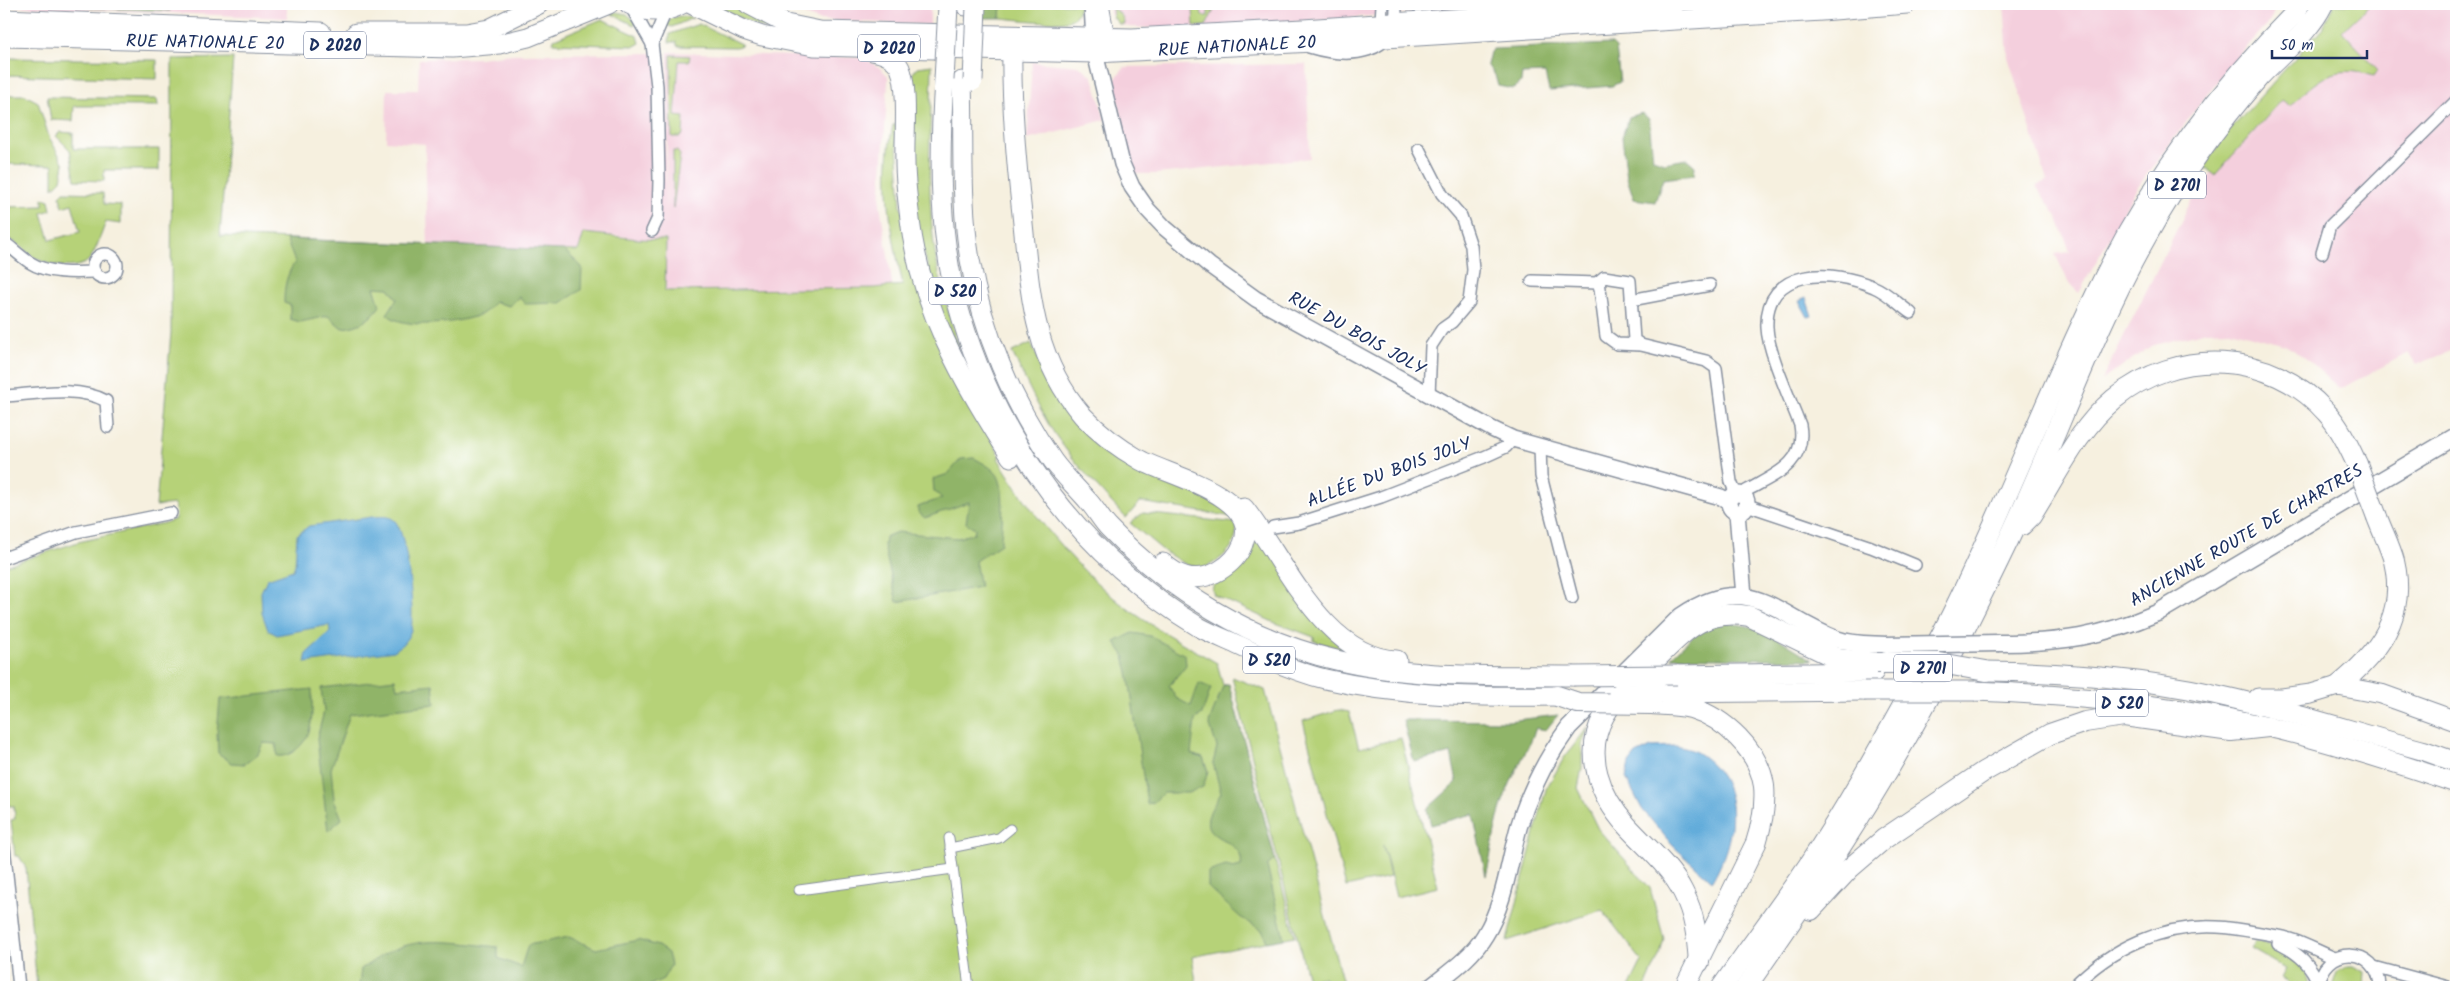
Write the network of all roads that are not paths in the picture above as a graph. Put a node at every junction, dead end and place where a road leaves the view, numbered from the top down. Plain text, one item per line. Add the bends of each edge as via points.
1 (539, 4) edge
2 (609, 4) edge
3 (629, 4) edge
4 (691, 4) edge
5 (748, 4) edge
6 (1090, 4) edge
7 (1099, 4) edge
8 (1382, 4) edge
9 (1676, 4) edge
10 (1896, 4) edge
11 (2282, 4) edge
12 (2299, 4) edge
13 (2323, 4) edge
14 (963, 5) edge
15 (674, 7) edge
16 (4, 19) edge
17 (1390, 22) edge
18 (4, 37) edge
19 (1097, 42) junction
20 (652, 44) junction
21 (849, 47) junction
22 (1012, 51) junction
23 (2254, 56) junction
24 (959, 81) junction
25 (2456, 101) edge
26 (1419, 149) dead end
27 (652, 232) dead end
28 (4, 242) edge
29 (2322, 253) dead end
30 (95, 272) dead end
31 (1599, 281) junction
32 (1532, 282) dead end
33 (1710, 285) dead end
34 (1631, 300) junction
35 (1911, 314) dead end
36 (1642, 345) junction
37 (1429, 395) junction
38 (4, 396) edge
39 (108, 427) dead end
40 (2456, 436) edge
41 (1513, 439) junction
42 (1540, 447) junction
43 (1157, 468) junction
44 (1042, 482) junction
45 (1738, 502) junction
46 (1090, 504) junction
47 (171, 512) dead end
48 (1272, 527) dead end
49 (2010, 536) junction
50 (4, 558) edge
51 (1915, 565) dead end
52 (1744, 596) junction
53 (1572, 598) dead end
54 (1879, 660) junction
55 (1986, 671) joint
56 (1428, 674) junction
57 (2338, 686) junction
58 (1557, 696) joint
59 (2234, 698) junction
60 (1656, 699) junction
61 (2456, 721) edge
62 (2268, 727) junction
63 (2456, 762) edge
64 (2400, 764) junction
65 (2456, 783) edge
66 (2456, 795) edge
67 (1010, 829) dead end
68 (949, 838) dead end
69 (4, 846) edge
70 (950, 848) junction
71 (953, 869) junction
72 (799, 890) dead end
73 (1796, 916) junction
74 (2271, 936) junction
75 (2335, 958) junction
76 (1699, 962) junction
77 (2374, 967) junction
78 (19, 987) edge
79 (969, 987) edge
80 (1431, 987) edge
81 (1685, 987) edge
82 (1722, 987) edge
83 (1746, 987) edge
84 (2073, 987) edge
85 (2319, 987) edge
86 (2380, 987) edge
87 (2418, 987) edge
88 (2427, 987) edge
89 (2448, 987) edge

1 - 16 main road, RUE NATIONALE 20 / D 2020 via 489,29 450,34 360,34
2 - 18 main road, RUE NATIONALE 20 / D 2020 via 528,37 499,44 452,48
3 - 15 main road via 653,12
3 - 20 street
4 - 21 main road, RUE NATIONALE 20 / D 2020 via 762,36 814,46
5 - 19 main road, RUE NATIONALE 20 / D 2020 via 786,24 820,31
6 - 19 street
7 - 19 main road
8 - 17 street
9 - 17 main road, RUE NATIONALE 20 / D 2020
10 - 17 main road, RUE NATIONALE 20 / D 2020 via 1790,13
11 - 23 highway, D 2701 via 2279,15
12 - 23 highway, D 2701 via 2296,12
13 - 49 highway, D 2701 via 2306,30 2253,85 2173,191 2118,288
14 - 24 main road, D 520
15 - 20 street
17 - 19 main road, RUE NATIONALE 20 / D 2020
17 - 19 main road, RUE NATIONALE 20 / D 2020 via 1298,43
19 - 22 main road, RUE NATIONALE 20 / D 2020
19 - 37 street, RUE DU BOIS JOLY via 1122,164 1132,187 1148,210 1209,265 1256,299
20 - 27 street via 657,86 659,203 658,218
21 - 22 main road, RUE NATIONALE 20 / D 2020
21 - 44 main road via 882,53 891,57 900,68 904,83 905,165 910,217 923,283 933,314 955,365 1014,463
22 - 43 main road via 1014,125 1026,264 1035,323 1044,349 1067,396 1084,416 1121,448
23 - 82 highway, D 2701 via 2205,115 2129,232 2082,325 1996,522 1940,636 1854,792 1808,865
24 - 44 main road, D 520 via 941,167 950,264 961,315 977,362 1018,446
24 - 46 main road, D 520 via 970,261 996,352 1023,412 1053,460
25 - 29 street via 2330,226
26 - 37 street via 1442,194 1461,216 1471,246 1473,270 1469,302 1442,329 1431,346
28 - 30 street via 28,262 41,268 73,273
31 - 32 street
31 - 34 street via 1604,277 1630,281
31 - 36 street via 1606,336 1617,344
33 - 34 street
34 - 36 street via 1634,340
35 - 45 street via 1874,287 1833,276 1802,277 1776,294 1768,313 1767,330 1800,425 1801,441 1797,454 1786,468 1746,491
36 - 45 street via 1706,361 1716,368 1731,482
37 - 41 street, RUE DU BOIS JOLY
38 - 39 street via 54,392 93,394 106,401
40 - 54 main road, ANCIENNE ROUTE DE CHARTRES, bridge via 2157,613 2125,627 2060,642 1999,643
41 - 42 street, RUE DU BOIS JOLY
41 - 48 street, ALLÉE DU BOIS JOLY via 1506,447 1388,494 1299,524
42 - 45 street, RUE DU BOIS JOLY
42 - 53 street via 1541,476
43 - 46 main road via 1219,494 1234,506 1245,522 1244,540 1236,558 1220,570 1195,578 1175,572
43 - 56 main road via 1226,490 1237,500 1334,632 1355,647 1392,660 1405,660
44 - 58 main road, D 520 via 1106,555 1158,597 1200,627 1272,661 1324,678 1390,691 1463,697
45 - 51 street
45 - 52 street
46 - 56 main road, D 520 via 1108,528 1162,577 1192,598 1244,626 1289,646 1336,660
47 - 50 street via 76,532
49 - 57 highway, bridge via 2031,516 2090,422 2114,399 2140,381 2188,364 2213,361 2250,366 2284,378 2308,395 2344,434 2394,560 2396,604 2389,626 2378,648 2363,666
49 - 73 highway, D 2701 via 1924,708 1879,786
52 - 54 main road, ANCIENNE ROUTE DE CHARTRES via 1766,601 1838,640 1857,644
52 - 80 main road, ANCIENNE ROUTE DE CHARTRES via 1715,599 1681,616 1569,727 1535,784 1487,932 1472,953
54 - 55 highway, bridge via 1940,663
54 - 56 main road, D 520, bridge via 1677,675
54 - 76 highway via 1857,662 1838,659 1749,616 1711,616 1678,637 1604,715 1595,747 1602,790 1617,815 1663,864 1683,891 1695,925
55 - 59 main road, D 520 via 2102,677
57 - 59 main road via 2282,698
57 - 61 main road via 2381,694
58 - 60 highway, bridge via 1578,703
59 - 63 main road, D 520
60 - 62 main road, D 520, bridge via 1976,690 2072,696 2191,712
60 - 76 highway via 1706,714 1738,736 1764,784 1763,821 1756,843
62 - 64 main road, D 520
62 - 73 highway via 2231,731 2124,716 2085,722 2050,734 1983,772 1884,839 1848,869 1813,909
64 - 65 main road, D 520
64 - 66 main road via 2425,785
67 - 70 street via 999,838
68 - 70 street
69 - 78 street
70 - 71 street
71 - 72 street
71 - 79 street
73 - 83 highway, D 2701
74 - 75 street
74 - 84 street via 2217,927 2185,928 2157,935 2103,960
74 - 85 street via 2309,964
75 - 77 street via 2343,955 2361,957
75 - 85 street via 2323,971
76 - 81 highway
77 - 86 street
77 - 89 street
87 - 88 street

